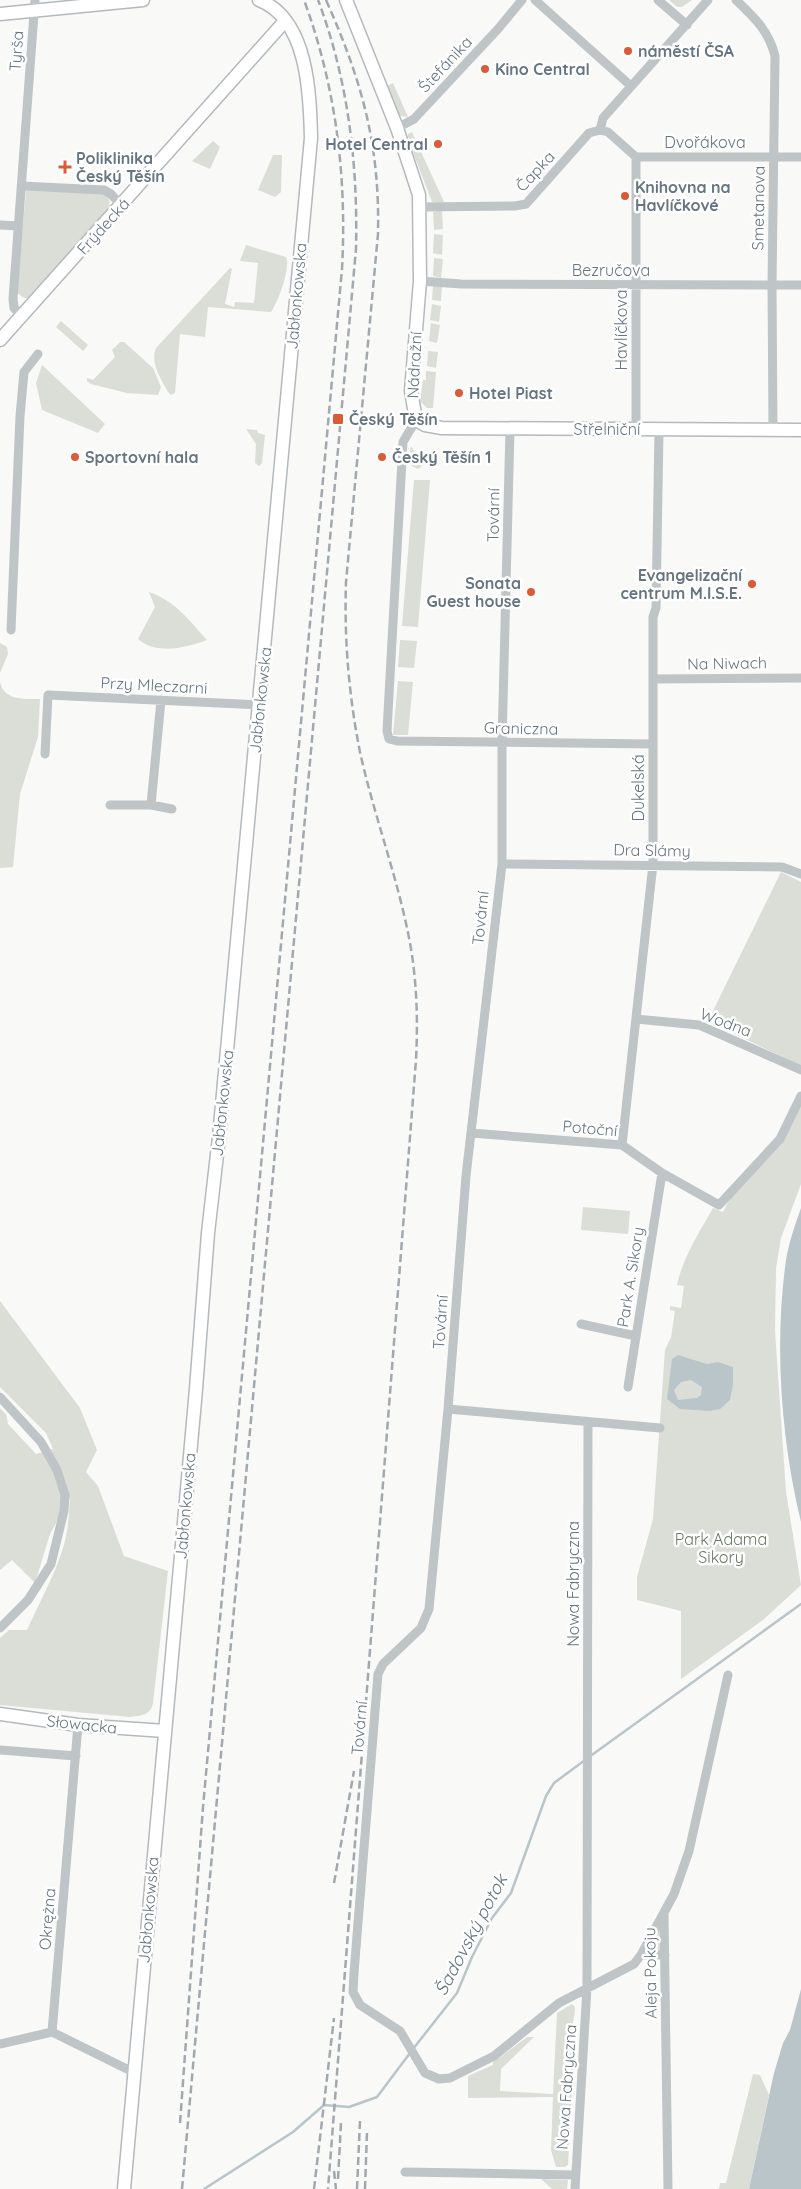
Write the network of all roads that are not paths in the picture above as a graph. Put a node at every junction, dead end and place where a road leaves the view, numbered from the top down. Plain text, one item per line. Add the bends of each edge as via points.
1 (143, 0) edge
2 (259, 0) edge
3 (346, 0) edge
4 (535, 0) edge
5 (658, 0) edge
6 (708, 0) edge
7 (736, 0) edge
8 (520, 2) edge
9 (34, 11) edge
10 (0, 14) edge
11 (285, 22) junction
12 (686, 25) junction
13 (631, 86) junction
14 (397, 128) junction
15 (600, 130) junction
16 (773, 156) junction
17 (636, 157) junction
18 (801, 157) edge
19 (22, 186) junction
20 (122, 205) junction
21 (420, 207) junction
22 (0, 226) edge
23 (18, 226) junction
24 (420, 281) junction
25 (636, 285) junction
26 (772, 285) junction
27 (801, 285) edge
28 (22, 316) junction
29 (0, 340) edge
30 (38, 354) dead end
31 (416, 420) junction
32 (510, 429) junction
33 (636, 429) junction
34 (659, 430) junction
35 (773, 430) junction
36 (801, 430) edge
37 (11, 630) dead end
38 (801, 678) edge
39 (653, 679) junction
40 (162, 700) junction
41 (260, 705) junction
42 (389, 739) joint
43 (502, 743) junction
44 (652, 744) junction
45 (45, 754) dead end
46 (151, 804) junction
47 (110, 805) dead end
48 (172, 809) dead end
49 (502, 864) junction
50 (653, 864) junction
51 (801, 874) edge
52 (636, 1019) junction
53 (801, 1070) edge
54 (801, 1096) edge
55 (471, 1133) junction
56 (622, 1145) junction
57 (662, 1172) junction
58 (581, 1324) dead end
59 (636, 1336) junction
60 (628, 1387) dead end
61 (0, 1398) edge
62 (448, 1409) junction
63 (588, 1422) junction
64 (660, 1428) dead end
65 (0, 1628) edge
66 (728, 1676) dead end
67 (0, 1714) edge
68 (78, 1725) junction
69 (165, 1731) junction
70 (0, 1750) edge
71 (76, 1756) junction
72 (664, 1914) junction
73 (641, 1955) junction
74 (665, 1955) junction
75 (587, 1988) junction
76 (52, 2032) junction
77 (0, 2044) edge
78 (415, 2056) joint
79 (133, 2072) junction
80 (405, 2172) dead end
81 (575, 2175) junction
82 (124, 2189) edge
83 (575, 2189) edge
84 (668, 2189) edge

1 - 9 main road
2 - 11 main road, Jabłonkowska via 275,10
3 - 14 main road, Nádražní
4 - 13 street
5 - 12 street
6 - 12 street
7 - 16 street, Smetanova via 759,22 772,43 775,56
8 - 14 street, Štefánika via 414,119
9 - 10 main road
9 - 19 street, Tyrša
11 - 20 main road, Frýdecká
11 - 41 main road, Jabłonkowska via 306,65 311,138
12 - 13 street
13 - 15 street via 603,118
14 - 21 main road, Nádražní via 417,183
15 - 17 street via 608,132
15 - 21 street, Čapka via 589,133 526,204
16 - 17 street, Dvořákova
16 - 18 street, Dvořákova
16 - 26 street, Smetanova
17 - 25 street, Havlíčkova
19 - 20 street via 104,190
19 - 23 street, Tyrša
20 - 28 main road, Frýdecká
21 - 24 main road, Nádražní
22 - 23 street
23 - 28 street, Tyrša via 13,299 14,308
24 - 25 street, Bezručova
24 - 31 main road, Nádražní via 411,391
25 - 26 street, Bezručova
25 - 33 street, Havlíčkova
26 - 27 street, Bezručova
26 - 35 street, Smetanova
28 - 29 main road, Frýdecká
30 - 37 street via 24,372
31 - 32 main road, Střelniční via 436,428
31 - 42 street, Nádražní via 403,442
32 - 33 main road, Střelniční
32 - 43 street, Tovární
33 - 34 main road, Střelniční
34 - 35 main road, Střelniční
34 - 39 street, Dukelská
35 - 36 main road, Střelniční
38 - 39 street, Na Niwach
39 - 44 street, Dukelská
40 - 41 street, Przy Mleczarni
40 - 45 street, Przy Mleczarni via 48,695
40 - 46 street
41 - 69 main road, Jabłonkowska via 208,1233
42 - 43 street, Graniczna
43 - 44 street, Graniczna
43 - 49 street, Tovární
44 - 50 street, Dukelská
46 - 47 street
46 - 48 street
49 - 50 street, Dra Slámy
49 - 55 street, Tovární
50 - 51 street, Dra Slámy via 782,867
50 - 52 street, Dukelská
52 - 53 street, Wodna via 699,1025
52 - 56 street, Dukelská
54 - 57 street, Potoční via 780,1139 719,1205
55 - 56 street, Potoční
55 - 62 street, Tovární
56 - 57 street, Potoční
57 - 59 street, Park A. Sikory
58 - 59 street
59 - 60 street, Park A. Sikory
61 - 65 street via 41,1442 57,1470 65,1495 51,1564 28,1600
62 - 63 street
62 - 78 street, Tovární via 429,1609 421,1628 383,1664 378,1674 354,1973 354,1992 360,2005 396,2028
63 - 64 street
63 - 75 street, Nowa Fabryczna
66 - 72 street, Aleja Pokoju via 689,1851
67 - 68 main road, Słowacka
68 - 69 main road, Słowacka
68 - 71 street, Okrężna
69 - 79 main road, Jabłonkowska
70 - 71 street
71 - 76 street, Okrężna
72 - 73 street
72 - 74 street, Aleja Pokoju
73 - 74 street
73 - 75 street via 634,1964
74 - 84 street, Aleja Pokoju
75 - 78 street, Nowa Fabryczna via 559,2003 494,2056 450,2078 439,2080 430,2077
75 - 81 street, Nowa Fabryczna
76 - 77 street
76 - 79 street
79 - 82 main road, Jabłonkowska
80 - 81 street
81 - 83 street, Nowa Fabryczna

